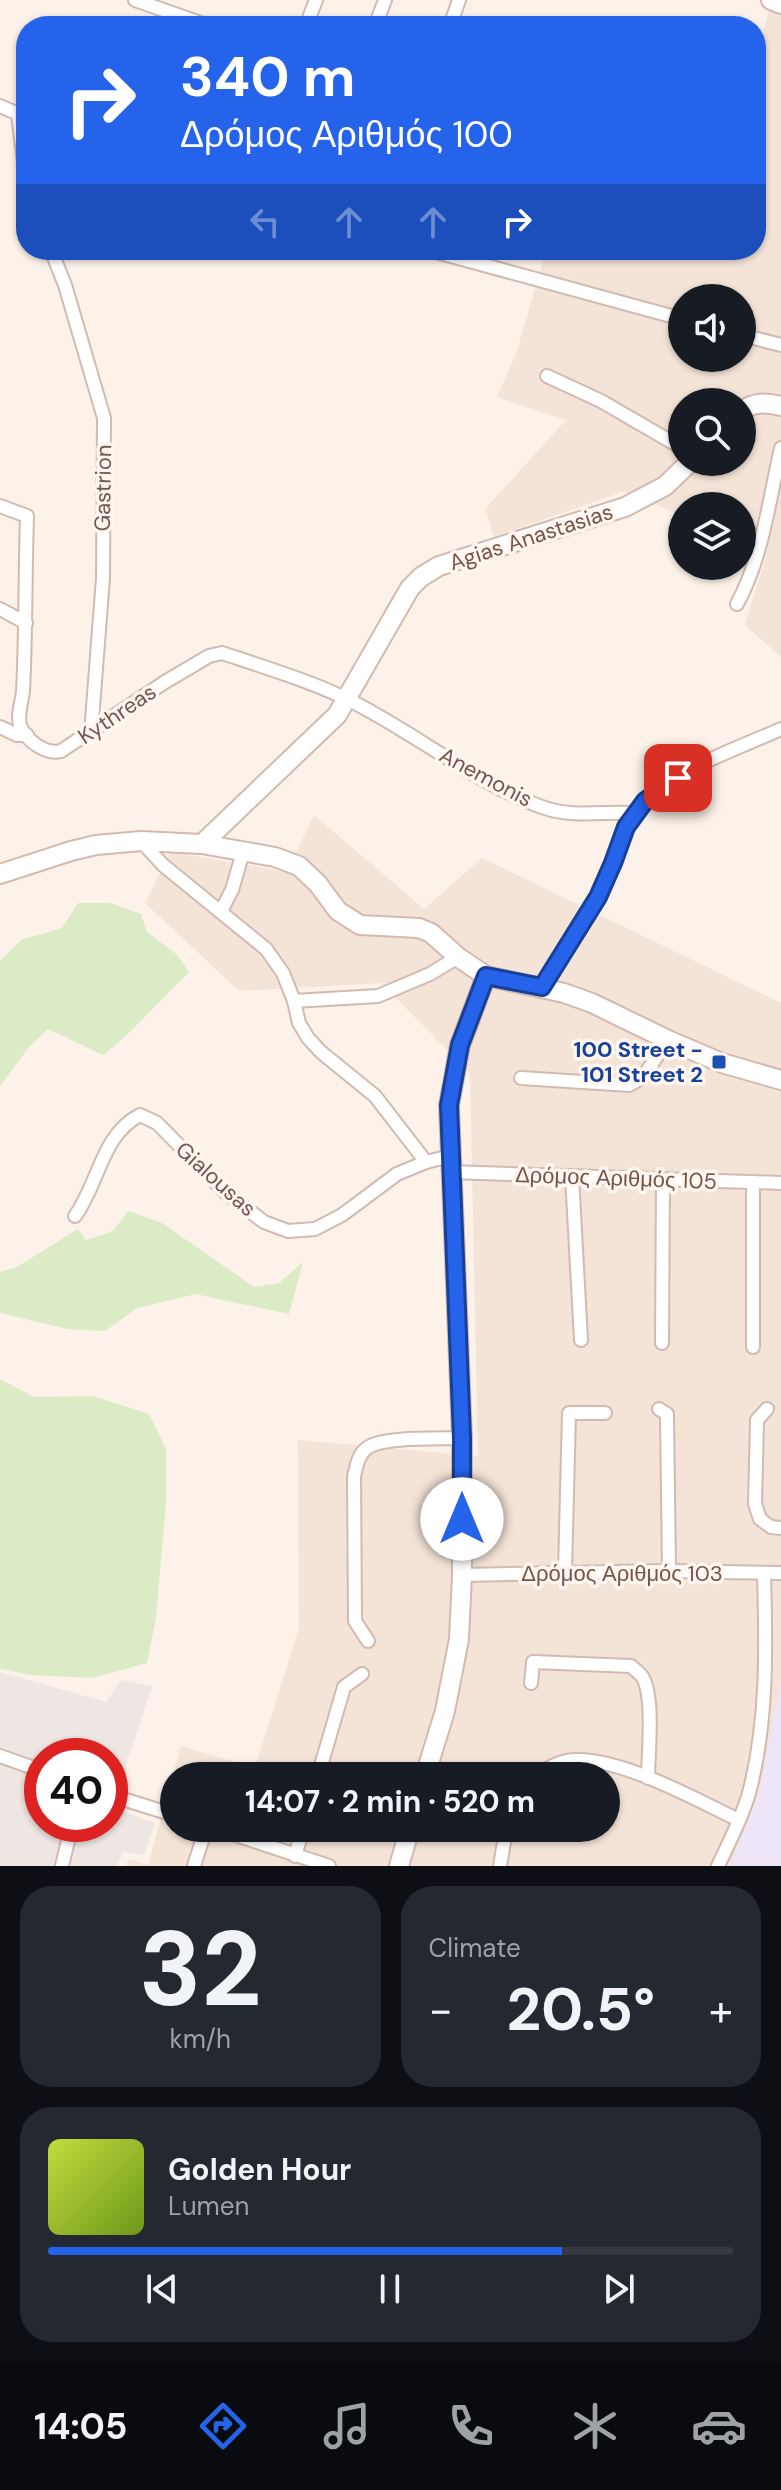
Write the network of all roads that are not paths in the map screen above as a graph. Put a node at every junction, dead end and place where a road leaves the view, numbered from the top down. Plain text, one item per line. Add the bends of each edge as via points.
1 (135, 0) edge
2 (771, 0) edge
3 (781, 4) edge
4 (181, 16) edge
5 (55, 260) edge
6 (466, 260) edge
7 (668, 315) edge
8 (756, 339) edge
9 (781, 345) edge
10 (547, 376) dead end
11 (756, 404) edge
12 (781, 406) edge
13 (668, 440) edge
14 (781, 448) edge
15 (675, 476) edge
16 (775, 501) edge
17 (0, 506) edge
18 (737, 604) dead end
19 (0, 609) edge
20 (26, 623) junction
21 (348, 699) junction
22 (0, 727) edge
23 (781, 729) edge
24 (91, 733) junction
25 (27, 735) junction
26 (636, 813) junction
27 (141, 841) junction
28 (202, 844) junction
29 (243, 852) junction
30 (0, 874) edge
31 (221, 911) junction
32 (458, 957) junction
33 (486, 976) junction
34 (542, 987) junction
35 (294, 1001) junction
36 (668, 1040) junction
37 (521, 1078) dead end
38 (781, 1080) edge
39 (426, 1162) junction
40 (450, 1164) junction
41 (572, 1176) junction
42 (663, 1180) junction
43 (753, 1182) junction
44 (781, 1183) edge
45 (75, 1216) dead end
46 (581, 1340) dead end
47 (662, 1343) dead end
48 (753, 1347) dead end
49 (659, 1409) dead end
50 (767, 1409) dead end
51 (605, 1413) dead end
52 (462, 1438) junction
53 (781, 1528) edge
54 (669, 1571) junction
55 (565, 1572) junction
56 (764, 1573) junction
57 (781, 1573) edge
58 (462, 1575) junction
59 (368, 1641) dead end
60 (766, 1668) junction
61 (781, 1668) edge
62 (362, 1674) dead end
63 (531, 1683) dead end
64 (0, 1756) edge
65 (322, 1762) edge
66 (429, 1762) edge
67 (565, 1762) edge
68 (602, 1762) edge
69 (24, 1765) edge
70 (620, 1768) edge
71 (648, 1778) junction
72 (128, 1801) edge
73 (160, 1811) edge
74 (739, 1820) junction
75 (68, 1842) edge
76 (202, 1842) edge
77 (255, 1842) edge
78 (299, 1842) edge
79 (406, 1842) edge
80 (504, 1842) edge
81 (295, 1856) junction
82 (62, 1866) edge
83 (194, 1866) edge
84 (329, 1866) edge
85 (399, 1866) edge
86 (500, 1866) edge
87 (718, 1866) edge

1 - 4 street
2 - 3 street
5 - 24 street, Gastrion via 104,418 103,578
6 - 7 street
8 - 9 street
10 - 13 street
11 - 12 street
14 - 16 street
15 - 21 street, Agias Anastasias via 625,507 439,566 421,577 398,605
16 - 18 street
17 - 20 street via 27,516
19 - 20 street
20 - 25 street via 19,718
21 - 24 street, Kythreas via 222,653 165,682
21 - 26 street, Anemonis via 546,809
21 - 28 street, Agias Anastasias via 328,725
22 - 25 street
23 - 26 street via 696,767 659,789
24 - 25 street, Kythreas via 53,753
26 - 34 street via 598,897
27 - 28 street
27 - 30 street via 96,845
27 - 31 street
28 - 29 street
29 - 31 street
29 - 32 street via 299,866 338,911 360,925 419,928
31 - 35 street via 266,949
32 - 33 street
32 - 35 street via 378,996
33 - 34 street
33 - 40 street via 453,1074
34 - 36 street via 592,1003
35 - 39 street via 308,1038 375,1096
36 - 37 street via 643,1077 629,1085
36 - 38 street
39 - 40 street, Gialousas
39 - 45 street, Gialousas via 397,1174 315,1229 288,1231 264,1222 225,1192 157,1123 140,1115 114,1137
40 - 41 street, Δρόμος Αριθμός 105
40 - 52 street
41 - 42 street, Δρόμος Αριθμός 105
41 - 46 street
42 - 43 street, Δρόμος Αριθμός 105
42 - 47 street
43 - 44 street, Δρόμος Αριθμός 105
43 - 48 street
49 - 54 street via 667,1414
50 - 53 street via 757,1420 755,1504 760,1519
51 - 55 street via 569,1413
52 - 58 street
52 - 59 street via 381,1441 358,1458 355,1621
54 - 55 street, Δρόμος Αριθμός 103
54 - 56 street, Δρόμος Αριθμός 103
55 - 58 street, Δρόμος Αριθμός 103
56 - 57 street, Δρόμος Αριθμός 103
56 - 60 street
58 - 66 street via 457,1649
60 - 61 street
60 - 74 street via 758,1754
62 - 65 street via 344,1687
63 - 71 street via 533,1662 631,1666 643,1676 648,1695
64 - 69 street
67 - 68 street
70 - 71 street
71 - 74 street
72 - 73 street
74 - 87 street
75 - 82 street
76 - 83 street
77 - 81 street
78 - 81 street
79 - 85 street
80 - 86 street
81 - 84 street

